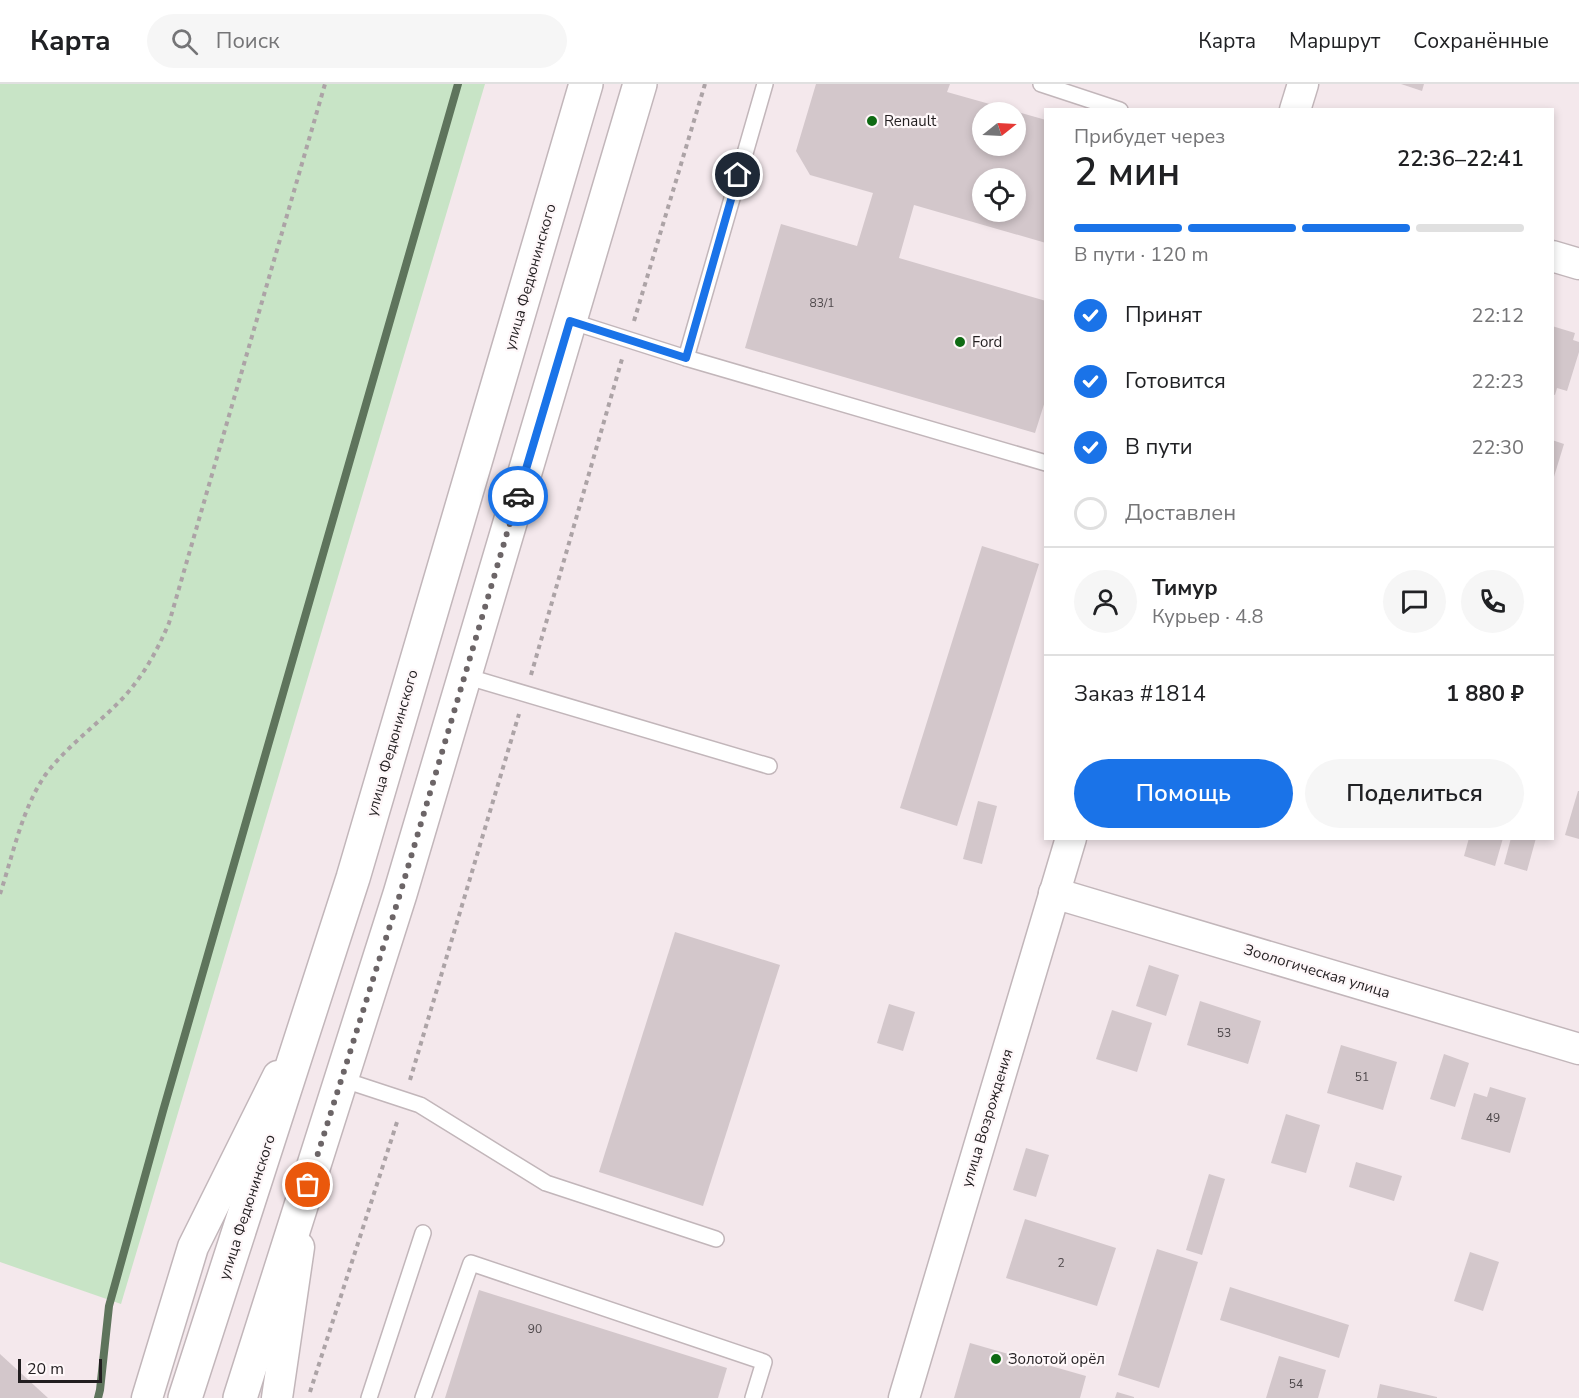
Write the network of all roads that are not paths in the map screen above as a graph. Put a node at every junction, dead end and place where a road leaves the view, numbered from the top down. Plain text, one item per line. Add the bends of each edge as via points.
1 (586, 84) edge
2 (640, 84) edge
3 (765, 84) edge
4 (1041, 84) edge
5 (1303, 84) edge
6 (1114, 108) edge
7 (1296, 108) edge
8 (1554, 257) edge
9 (1579, 264) edge
10 (570, 321) junction
11 (686, 358) junction
12 (1044, 462) edge
13 (465, 676) junction
14 (769, 766) dead end
15 (1070, 840) edge
16 (1054, 893) junction
17 (309, 1014) junction
18 (1579, 1050) edge
19 (341, 1079) junction
20 (308, 1185) junction
21 (423, 1233) dead end
22 (716, 1239) dead end
23 (147, 1398) edge
24 (185, 1398) edge
25 (240, 1398) edge
26 (276, 1398) edge
27 (369, 1398) edge
28 (423, 1398) edge
29 (753, 1398) edge
30 (904, 1398) edge

1 - 17 highway, улица Федюнинского
2 - 10 highway
3 - 11 lane
4 - 6 lane
5 - 7 street
8 - 9 street
10 - 11 lane
10 - 13 highway
11 - 12 lane
13 - 14 lane
13 - 19 highway
15 - 16 street, улица Возрождения
16 - 18 street, Зоологическая улица
16 - 30 street, улица Возрождения
17 - 23 street via 193,1247
17 - 24 highway, улица Федюнинского
19 - 20 highway
19 - 22 lane via 420,1106 546,1183
20 - 25 highway
20 - 26 street
21 - 27 lane
28 - 29 lane via 471,1263 764,1362

